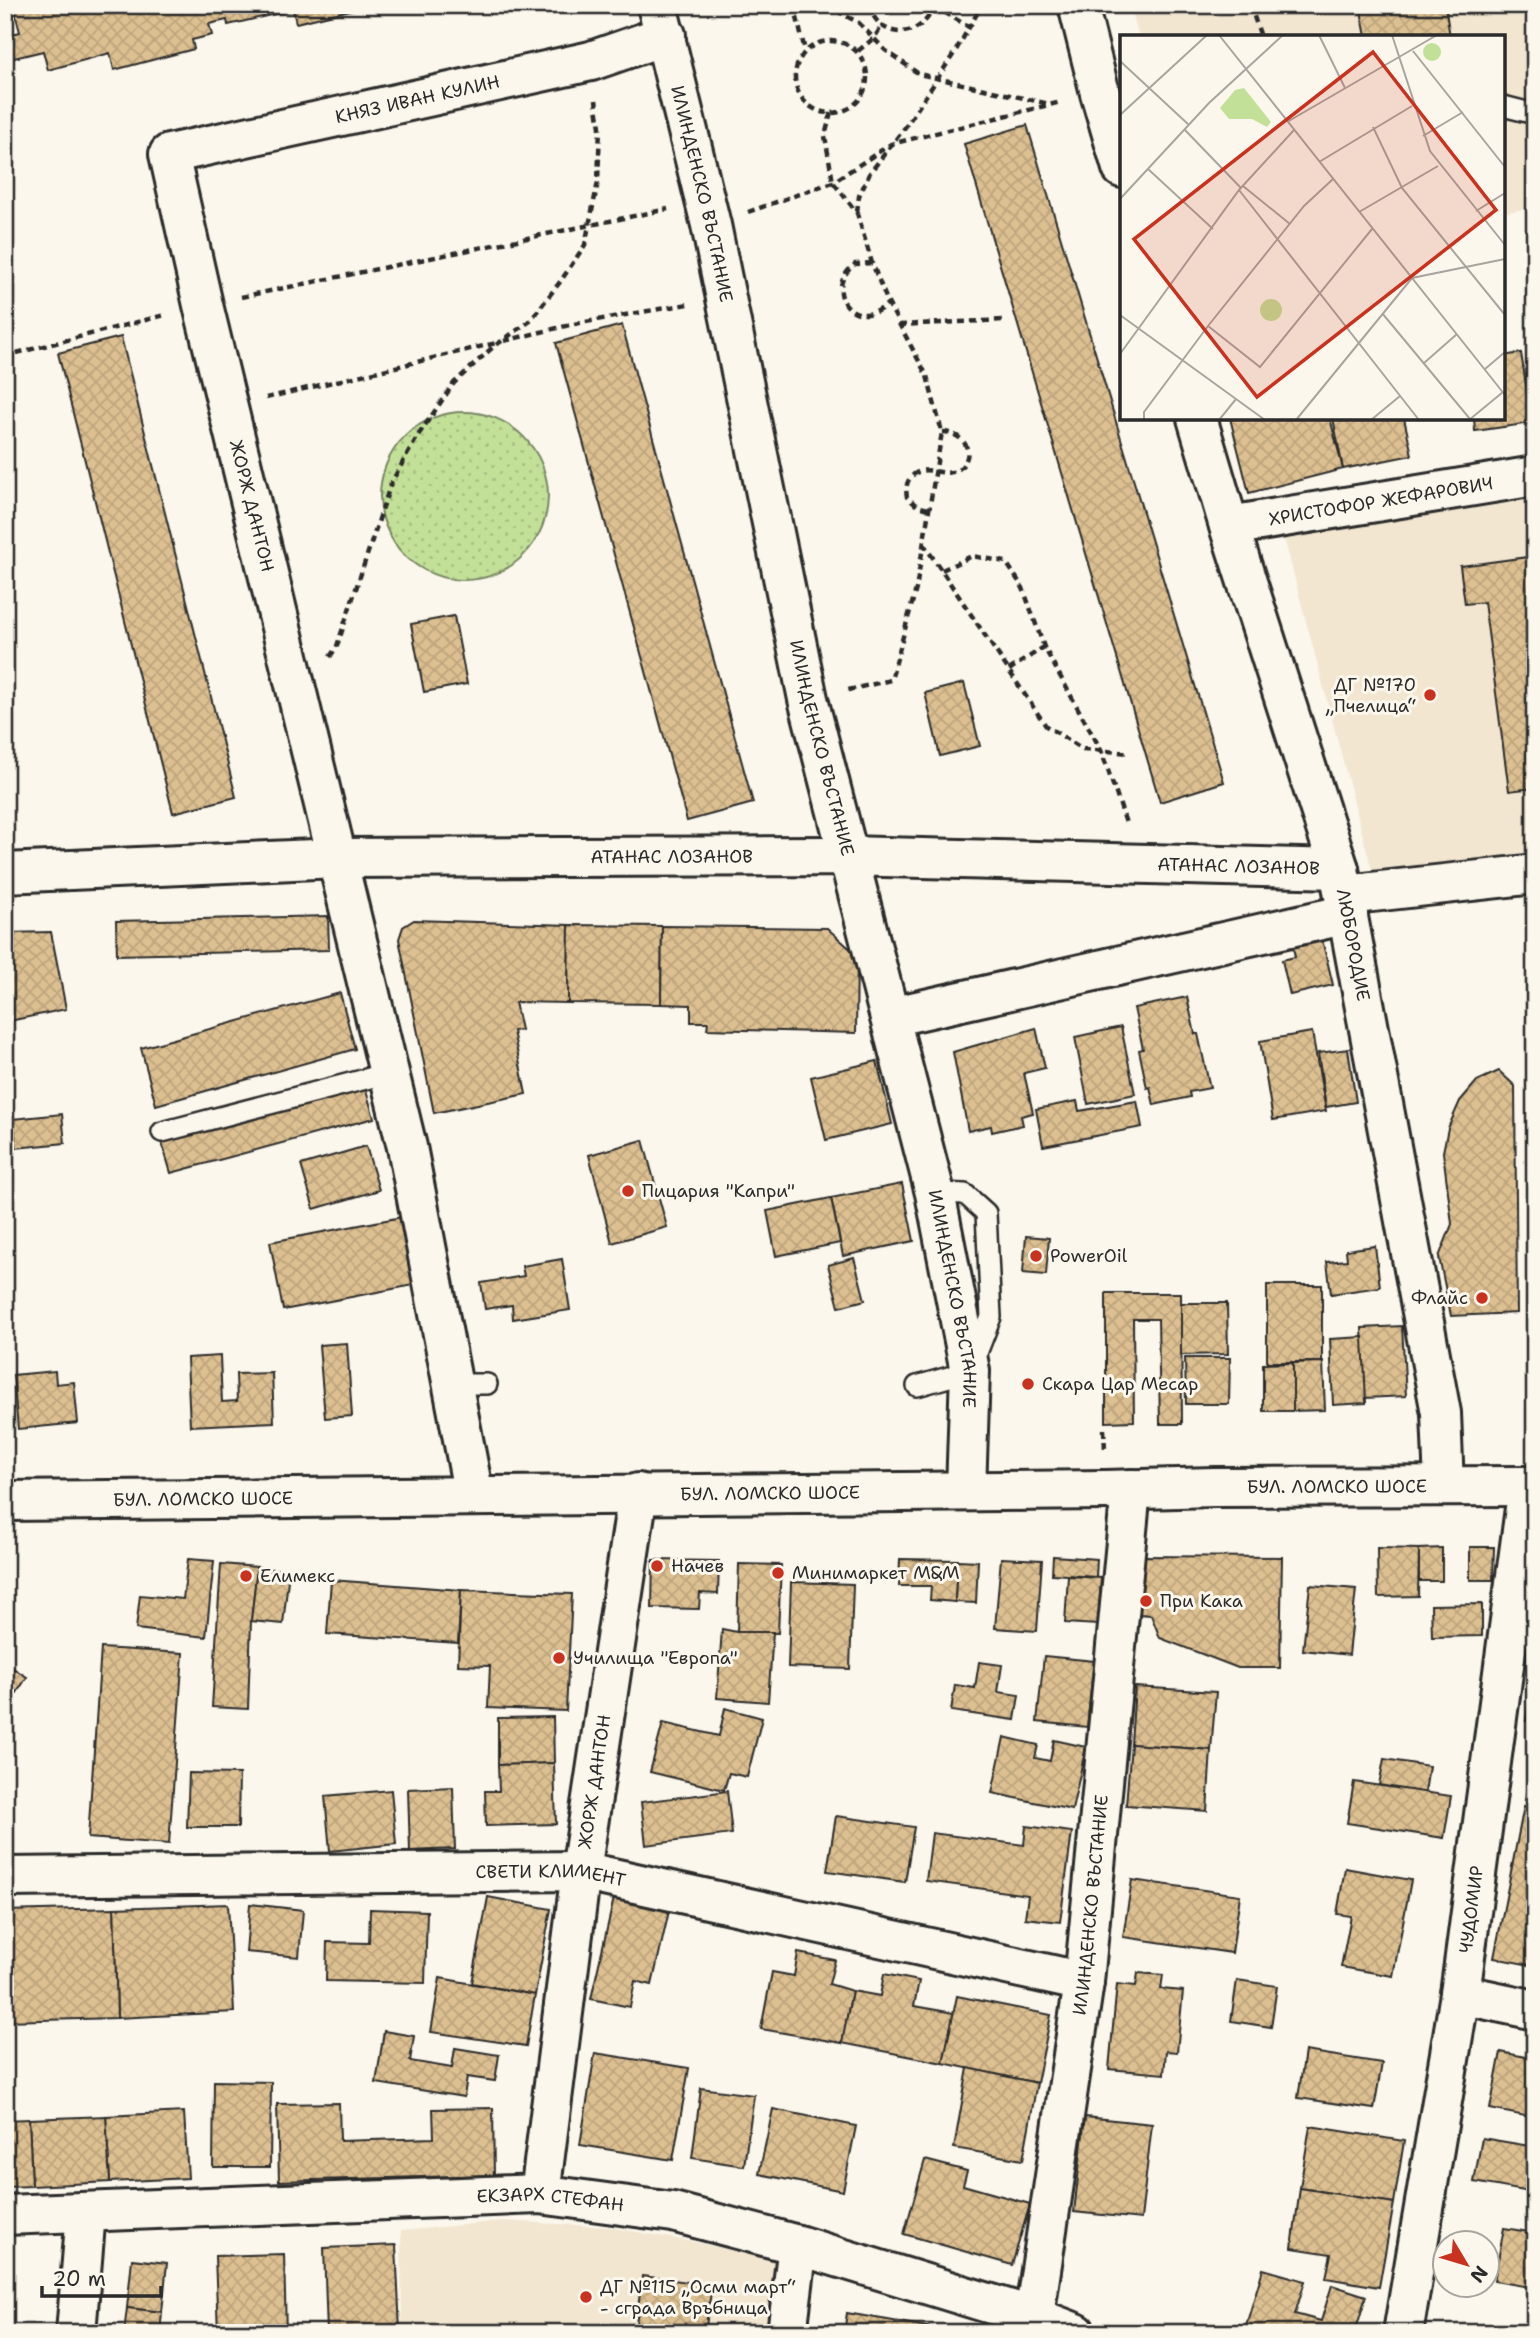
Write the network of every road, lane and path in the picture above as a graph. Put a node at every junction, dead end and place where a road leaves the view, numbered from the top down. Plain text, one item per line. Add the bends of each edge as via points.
1 (794, 5) edge
2 (826, 5) edge
3 (869, 5) edge
4 (982, 5) edge
5 (1078, 5) edge
6 (1251, 5) edge
7 (934, 6) edge
8 (661, 20) edge
9 (882, 26) junction
10 (969, 27) junction
11 (1260, 35) edge
12 (874, 38) junction
13 (805, 51) junction
14 (858, 51) junction
15 (591, 61) junction
16 (936, 78) junction
17 (1100, 93) junction
18 (1053, 104) junction
19 (1505, 106) edge
20 (831, 113) junction
21 (1535, 114) edge
22 (891, 145) junction
23 (169, 154) joint
24 (1120, 161) edge
25 (833, 182) junction
26 (857, 213) junction
27 (589, 225) junction
28 (711, 225) junction
29 (872, 262) junction
30 (727, 297) junction
31 (888, 303) junction
32 (202, 305) junction
33 (1003, 320) dead end
34 (899, 325) junction
35 (501, 342) junction
36 (5, 356) edge
37 (228, 407) junction
38 (1197, 420) edge
39 (942, 432) junction
40 (937, 472) junction
41 (1535, 476) edge
42 (928, 509) junction
43 (1229, 526) junction
44 (923, 542) junction
45 (942, 570) junction
46 (1044, 647) junction
47 (1009, 670) junction
48 (808, 699) junction
49 (300, 704) junction
50 (1101, 750) junction
51 (1130, 753) dead end
52 (847, 856) junction
53 (337, 858) junction
54 (1140, 864) junction
55 (5, 873) edge
56 (1535, 874) edge
57 (1344, 893) junction
58 (890, 1017) junction
59 (389, 1073) junction
60 (162, 1132) dead end
61 (970, 1371) junction
62 (917, 1385) dead end
63 (1104, 1429) dead end
64 (1105, 1450) dead end
65 (1444, 1486) junction
66 (1532, 1486) edge
67 (1130, 1489) junction
68 (966, 1491) junction
69 (638, 1493) junction
70 (474, 1496) junction
71 (5, 1501) edge
72 (581, 1871) junction
73 (5, 1877) edge
74 (1084, 1982) junction
75 (1460, 1994) junction
76 (1535, 2010) edge
77 (540, 2194) junction
78 (86, 2212) junction
79 (5, 2215) edge
80 (798, 2245) junction
81 (1034, 2317) junction
82 (76, 2333) edge
83 (787, 2333) edge
84 (1076, 2333) edge
85 (1403, 2333) edge

1 - 13 path
2 - 12 path via 859,23
3 - 9 path
4 - 10 path
5 - 17 street
6 - 11 path
7 - 9 path via 923,25 913,30 903,33
7 - 10 path
8 - 15 street, КНЯЗ ИВАН КУЛИН
8 - 28 street, ИЛИНДЕНСКО ВЪСТАНИЕ
9 - 12 path
10 - 16 path
12 - 14 path
12 - 16 path via 919,74
13 - 14 path via 814,44 837,40
13 - 20 path via 795,72 800,96 808,105
14 - 20 path via 867,85 862,96 843,111
15 - 23 street, КНЯЗ ИВАН КУЛИН
15 - 27 path via 600,127 598,182
16 - 18 path
16 - 22 path
17 - 18 path
17 - 24 street
18 - 22 path
19 - 21 lane
20 - 25 path via 825,136
22 - 25 path
22 - 26 path via 869,174
23 - 32 street, ЖОРЖ ДАНТОН
25 - 26 path
25 - 28 path
26 - 29 path
27 - 28 path via 671,208
27 - 32 path
27 - 35 path via 584,245 561,282 529,322
28 - 30 street, ИЛИНДЕНСКО ВЪСТАНИЕ
29 - 31 path
29 - 31 path via 855,264 843,276 844,302 866,315
30 - 35 path
30 - 48 street, ИЛИНДЕНСКО ВЪСТАНИЕ
31 - 34 path
32 - 36 path
32 - 37 street, ЖОРЖ ДАНТОН
33 - 34 path
34 - 39 path via 927,376
35 - 37 path
35 - 49 path via 454,383 391,483 337,646
37 - 49 street, ЖОРЖ ДАНТОН
38 - 43 street, ЛЮБОРОДИЕ
39 - 40 path
39 - 40 path via 957,434 967,452 958,470
40 - 42 path
40 - 42 path via 914,473 907,484 911,502
41 - 43 street, ХРИСТОФОР ЖЕФАРОВИЧ
42 - 44 path
43 - 57 street, ЛЮБОРОДИЕ
44 - 45 path
44 - 48 path via 916,589 891,680
45 - 46 path via 972,556 1006,562 1023,588
45 - 47 path
46 - 47 path
46 - 50 path
47 - 50 path via 1046,726 1083,749
48 - 52 street, ИЛИНДЕНСКО ВЪСТАНИЕ
49 - 53 street, ЖОРЖ ДАНТОН
50 - 51 path
50 - 54 path
52 - 53 street, АТАНАС ЛОЗАНОВ
52 - 54 street, АТАНАС ЛОЗАНОВ
52 - 58 street, ИЛИНДЕНСКО ВЪСТАНИЕ
53 - 55 street, АТАНАС ЛОЗАНОВ
53 - 59 street, ЖОРЖ ДАНТОН
54 - 57 street, АТАНАС ЛОЗАНОВ
56 - 57 street
57 - 58 street
57 - 65 street, ЛЮБОРОДИЕ via 1441,1413
58 - 61 street, ИЛИНДЕНСКО ВЪСТАНИЕ via 935,1193
59 - 60 lane
59 - 70 street, ЖОРЖ ДАНТОН via 470,1384
61 - 62 lane
61 - 68 street, ИЛИНДЕНСКО ВЪСТАНИЕ
63 - 64 path
65 - 66 street, БУЛ. ЛОМСКО ШОСЕ
65 - 67 street, БУЛ. ЛОМСКО ШОСЕ
66 - 75 street, ЧУДОМИР
67 - 68 street, БУЛ. ЛОМСКО ШОСЕ
67 - 74 street, ИЛИНДЕНСКО ВЪСТАНИЕ
68 - 69 street, БУЛ. ЛОМСКО ШОСЕ
69 - 70 street, БУЛ. ЛОМСКО ШОСЕ
69 - 72 street, ЖОРЖ ДАНТОН
70 - 71 street, БУЛ. ЛОМСКО ШОСЕ
72 - 73 street, СВЕТИ КЛИМЕНТ
72 - 74 street, СВЕТИ КЛИМЕНТ
72 - 77 street, ЖОРЖ ДАНТОН
74 - 81 street, ИЛИНДЕНСКО ВЪСТАНИЕ
75 - 76 street
75 - 85 street, ЧУДОМИР
77 - 78 street, ЕКЗАРХ СТЕФАН
77 - 80 street, ЕКЗАРХ СТЕФАН via 673,2212
78 - 79 street, ЕКЗАРХ СТЕФАН
78 - 82 street
80 - 81 street, ЕКЗАРХ СТЕФАН
80 - 83 street
81 - 84 street, ЕКЗАРХ СТЕФАН

